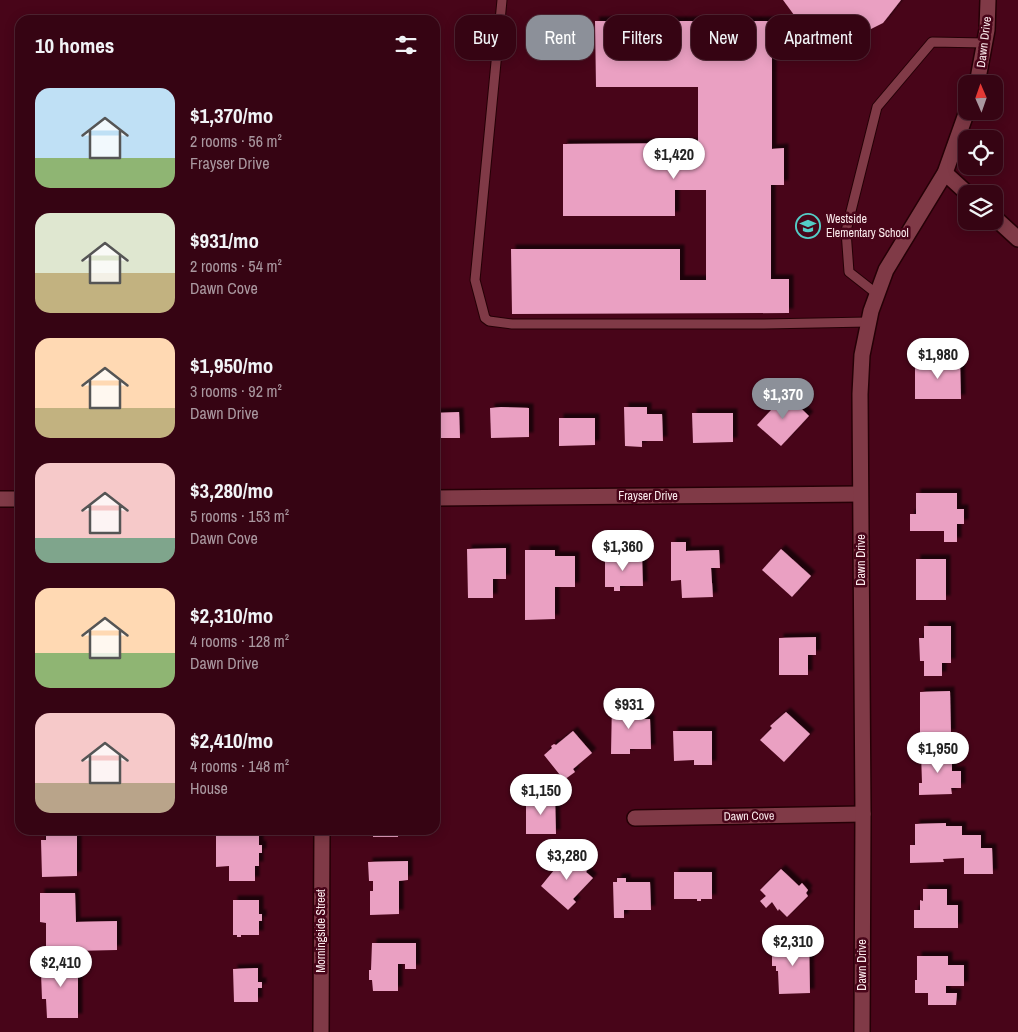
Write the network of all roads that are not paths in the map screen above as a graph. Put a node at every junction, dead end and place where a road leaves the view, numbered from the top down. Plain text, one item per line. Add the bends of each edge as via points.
1 (502, 0) edge
2 (988, 0) edge
3 (985, 43) junction
4 (980, 75) edge
5 (965, 120) edge
6 (945, 173) junction
7 (958, 185) edge
8 (1003, 225) edge
9 (1018, 239) edge
10 (877, 294) junction
11 (868, 322) junction
12 (860, 494) junction
13 (440, 498) edge
14 (0, 499) edge
15 (15, 499) edge
16 (863, 814) junction
17 (634, 818) dead end
18 (322, 835) edge
19 (321, 1032) edge
20 (862, 1032) edge

1 - 11 lane via 475,280 484,318 512,324
2 - 3 street, Dawn Drive
3 - 4 street, Dawn Drive
3 - 10 lane via 932,42 878,107 846,231 849,272
5 - 6 street, Dawn Drive
6 - 7 street
6 - 10 street, Dawn Drive via 886,270
8 - 9 street
10 - 11 street, Dawn Drive
11 - 12 street, Dawn Drive via 860,394
12 - 13 street, Frayser Drive
12 - 16 street, Dawn Drive
14 - 15 street
16 - 17 street, Dawn Cove
16 - 20 street, Dawn Drive
18 - 19 street, Morningside Street

